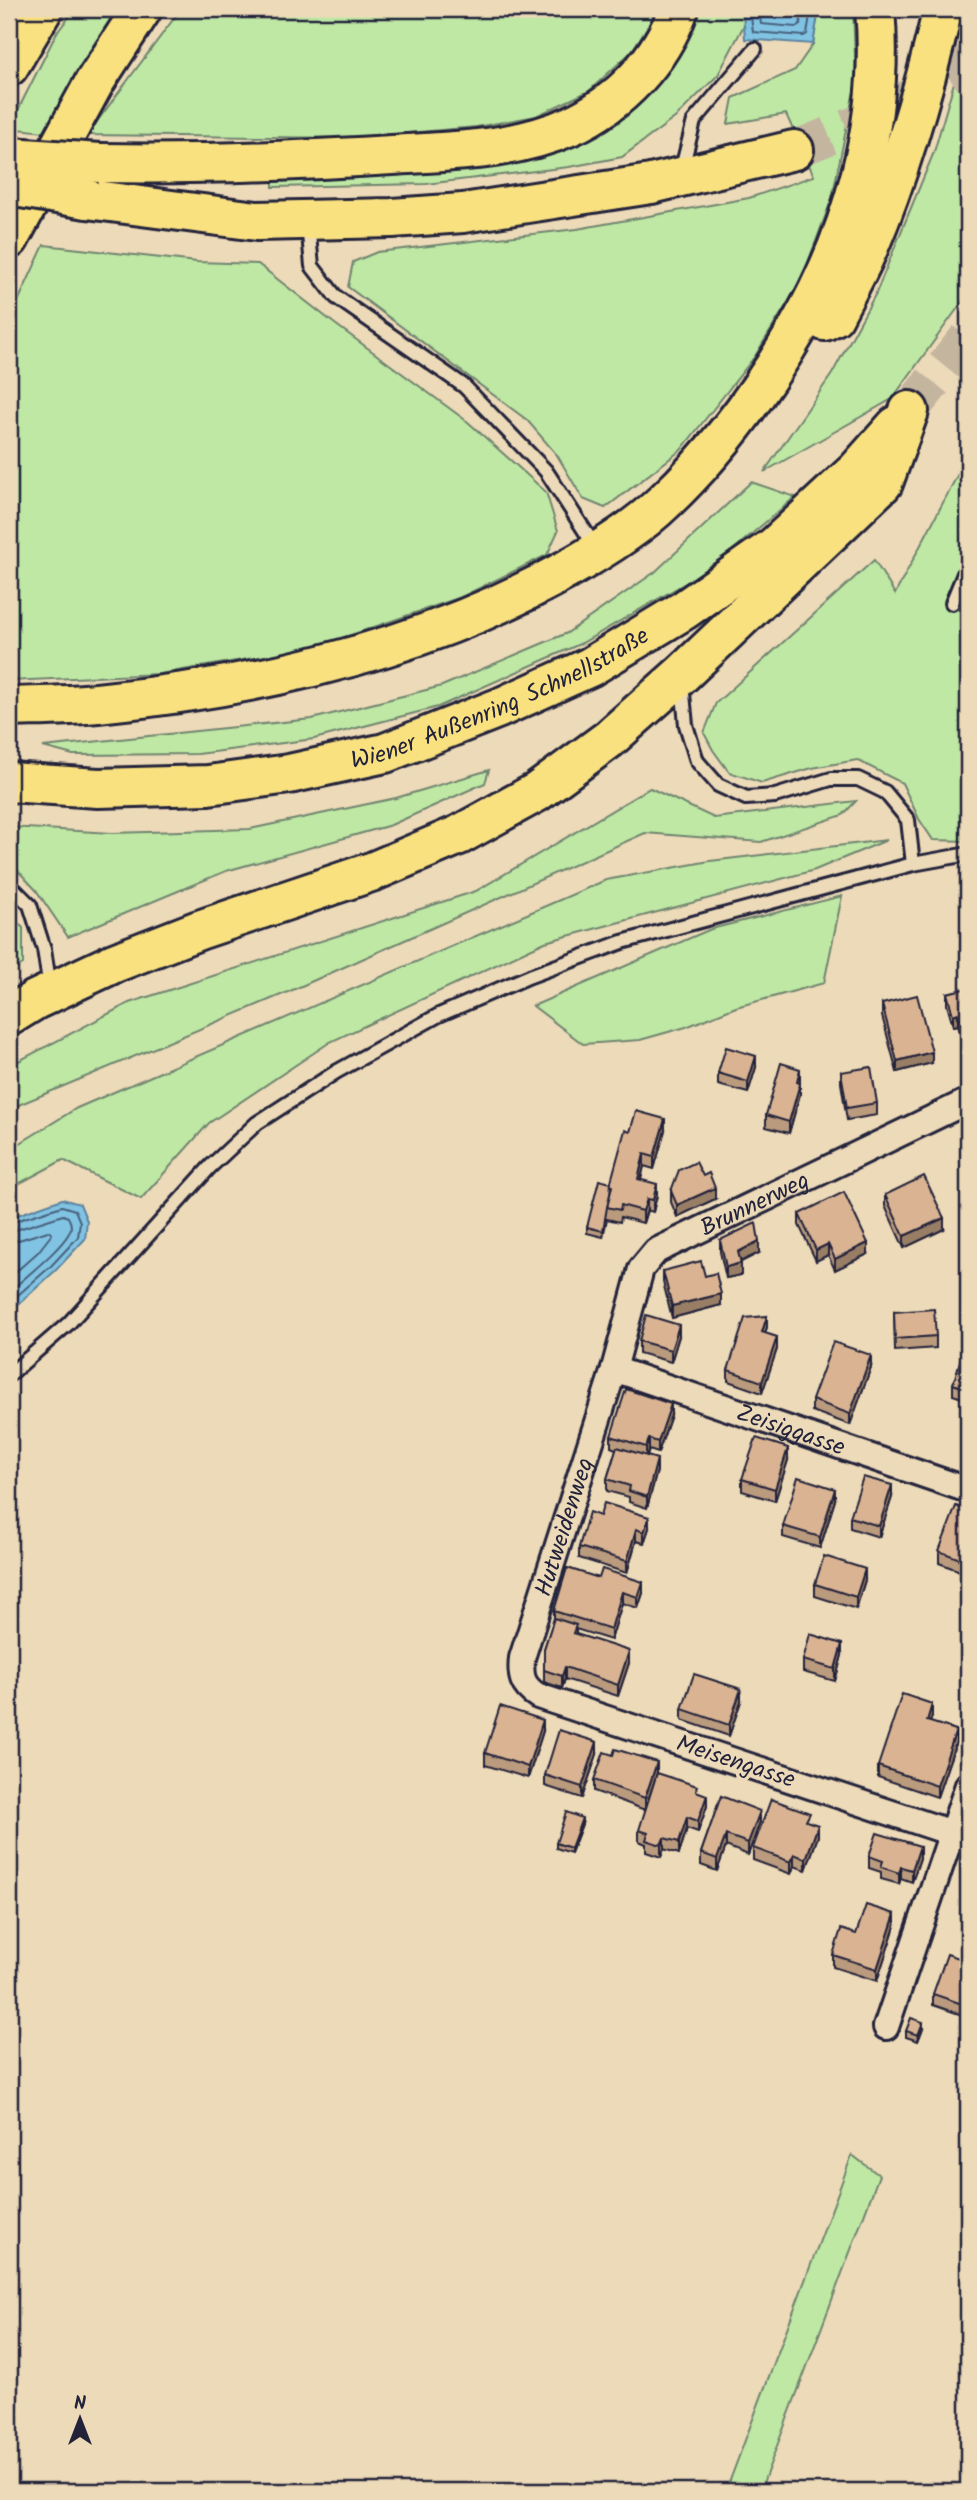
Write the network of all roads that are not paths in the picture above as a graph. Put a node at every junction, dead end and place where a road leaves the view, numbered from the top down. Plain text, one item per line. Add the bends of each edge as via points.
1 (43, 9) edge
2 (142, 9) edge
3 (679, 9) edge
4 (875, 9) edge
5 (943, 9) edge
6 (755, 49) dead end
7 (9, 66) edge
8 (794, 150) tunnel mouth
9 (9, 157) edge
10 (679, 178) junction
11 (9, 186) edge
12 (9, 209) edge
13 (83, 211) junction
14 (308, 221) junction
15 (9, 239) edge
16 (792, 339) junction
17 (598, 551) junction
18 (968, 564) edge
19 (952, 603) dead end
20 (681, 675) junction
21 (9, 707) edge
22 (9, 782) edge
23 (968, 854) edge
24 (913, 864) junction
25 (9, 884) edge
26 (51, 993) junction
27 (9, 1016) edge
28 (968, 1101) edge
29 (614, 1369) junction
30 (9, 1375) edge
31 (968, 1490) edge
32 (524, 1685) joint
33 (968, 1785) edge
34 (952, 1833) junction
35 (886, 2027) dead end

1 - 7 highway
2 - 15 highway via 94,83
3 - 9 highway, bridge via 653,59 626,89 573,125 537,138 488,148 240,163 100,163
4 - 16 highway via 871,118 862,173 841,239
5 - 16 highway via 896,179 869,247 834,316
6 - 10 lane via 694,121
8 - 10 highway
10 - 14 highway via 463,214
11 - 13 highway, bridge
12 - 13 highway
13 - 14 highway
14 - 17 lane via 312,266 336,297 464,386 546,471
16 - 17 highway via 767,381 715,449 662,504
17 - 21 highway via 522,595 451,624 315,665 184,692 94,704
18 - 19 lane
20 - 22 highway, Wiener Außenring Schnellstraße via 883,483 909,411 856,471 775,546 684,610 590,667 499,708 385,753 289,774 208,785 98,788
20 - 24 lane via 686,725 697,761 718,785 746,798 775,796 831,779 858,779 885,792 908,820
20 - 26 highway via 609,739 537,792 459,835 374,871 199,930
23 - 24 lane
24 - 30 lane via 611,947 530,976 439,1015 336,1072 257,1123 219,1158 69,1323
25 - 26 lane via 30,905
26 - 27 highway
28 - 29 street, Brunnerweg via 656,1251 641,1269
29 - 31 street, Zeisiggasse
29 - 32 street, Hutweidenweg via 522,1658
32 - 34 street, Meisengasse via 538,1696
33 - 34 street
34 - 35 street

